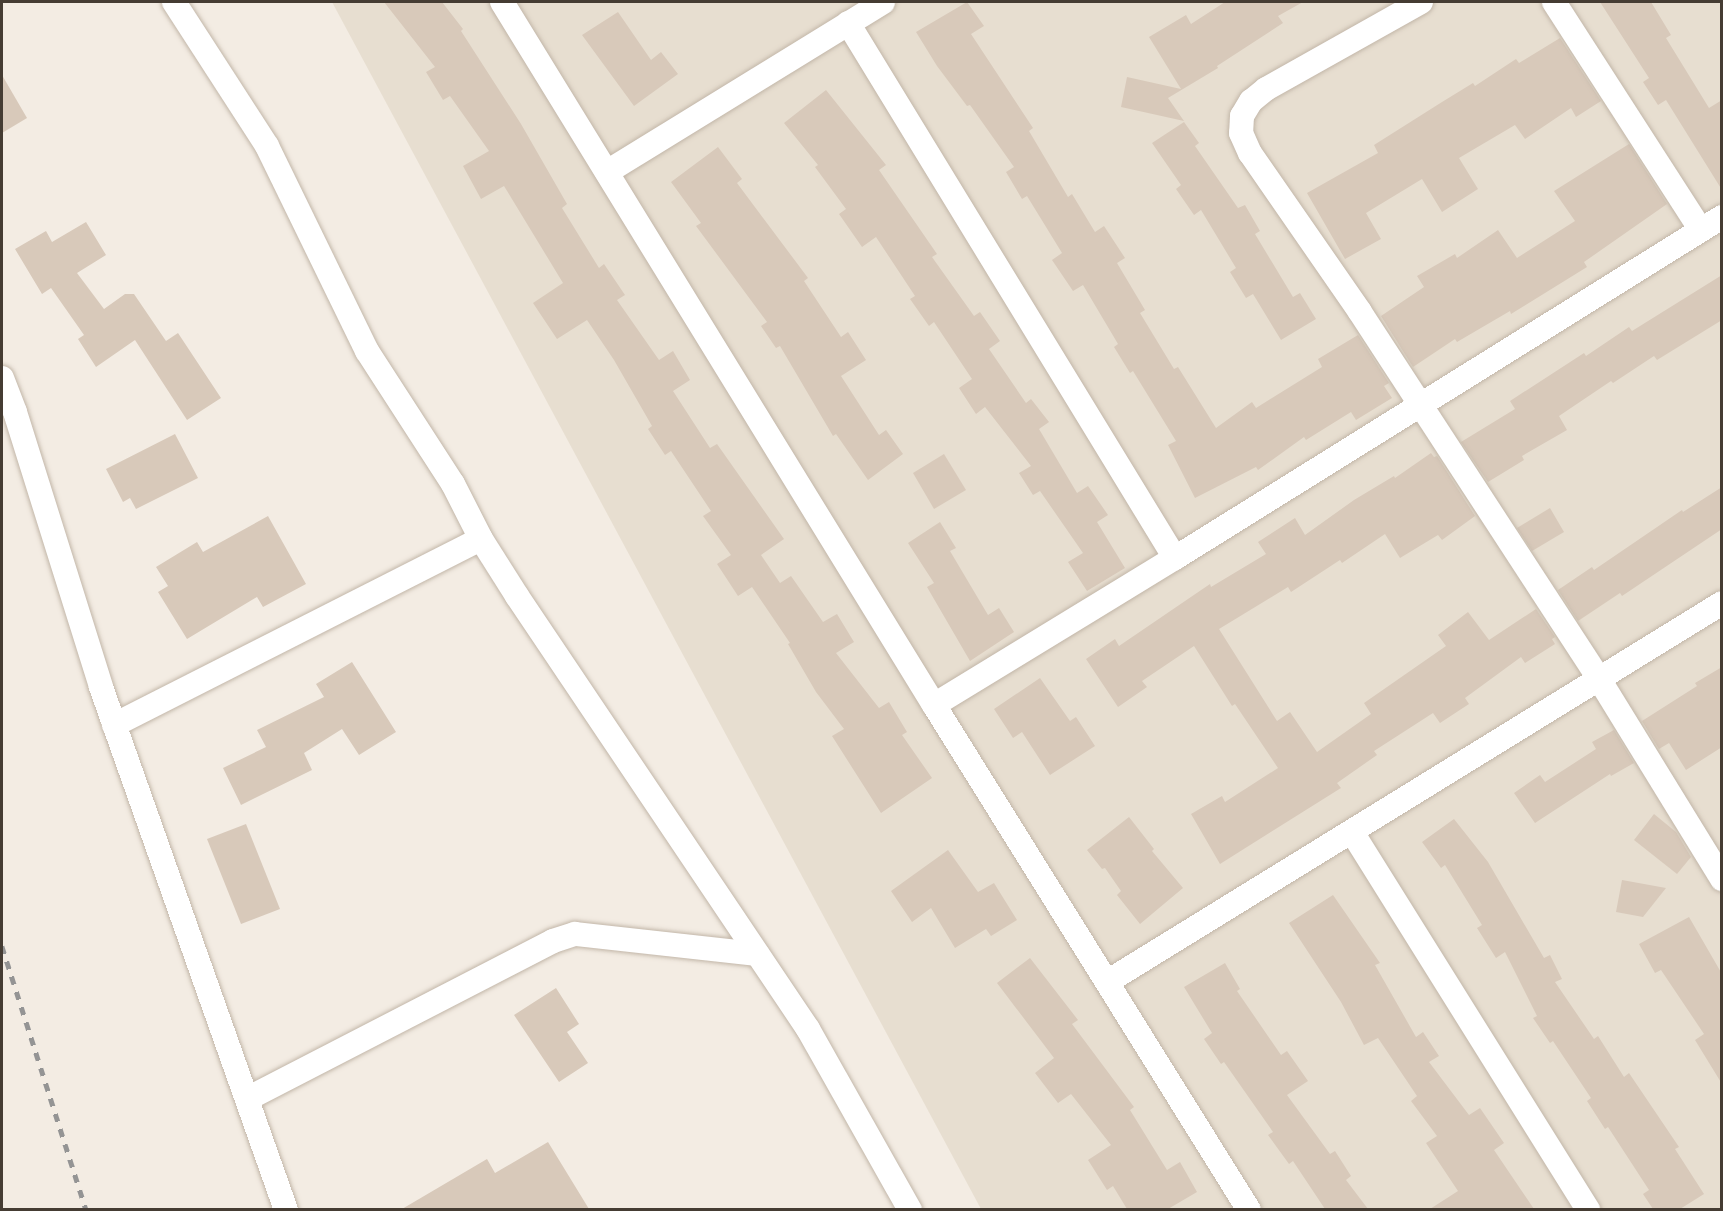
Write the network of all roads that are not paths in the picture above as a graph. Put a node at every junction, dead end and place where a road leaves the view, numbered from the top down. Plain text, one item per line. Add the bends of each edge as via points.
1 (174, 2) edge
2 (502, 2) edge
3 (884, 2) edge
4 (1421, 2) edge
5 (1554, 2) edge
6 (848, 24) junction
7 (607, 172) junction
8 (1722, 217) edge
9 (1701, 230) junction
10 (2, 378) edge
11 (1419, 405) junction
12 (482, 539) junction
13 (1175, 558) junction
14 (1722, 603) edge
15 (1599, 679) junction
16 (934, 705) junction
17 (114, 725) junction
18 (1352, 832) junction
19 (1722, 879) edge
20 (757, 954) junction
21 (1107, 982) junction
22 (247, 1099) junction
23 (286, 1209) edge
24 (910, 1209) edge
25 (1250, 1209) edge
26 (1588, 1209) edge

1 - 12 street via 267,146 367,351 453,484
2 - 7 street
3 - 6 street
4 - 11 street via 1266,89 1251,101 1242,116 1241,133 1250,153
5 - 9 street
6 - 7 street
6 - 13 street
7 - 16 street
8 - 9 street
9 - 11 street
10 - 17 street
11 - 13 street
11 - 15 street
12 - 17 street
12 - 20 street via 516,596
13 - 16 street
14 - 15 street
15 - 18 street
15 - 19 street
16 - 21 street
17 - 22 street
18 - 21 street
18 - 26 street
20 - 22 street via 575,934 542,946
20 - 24 street via 808,1029
21 - 25 street
22 - 23 street

